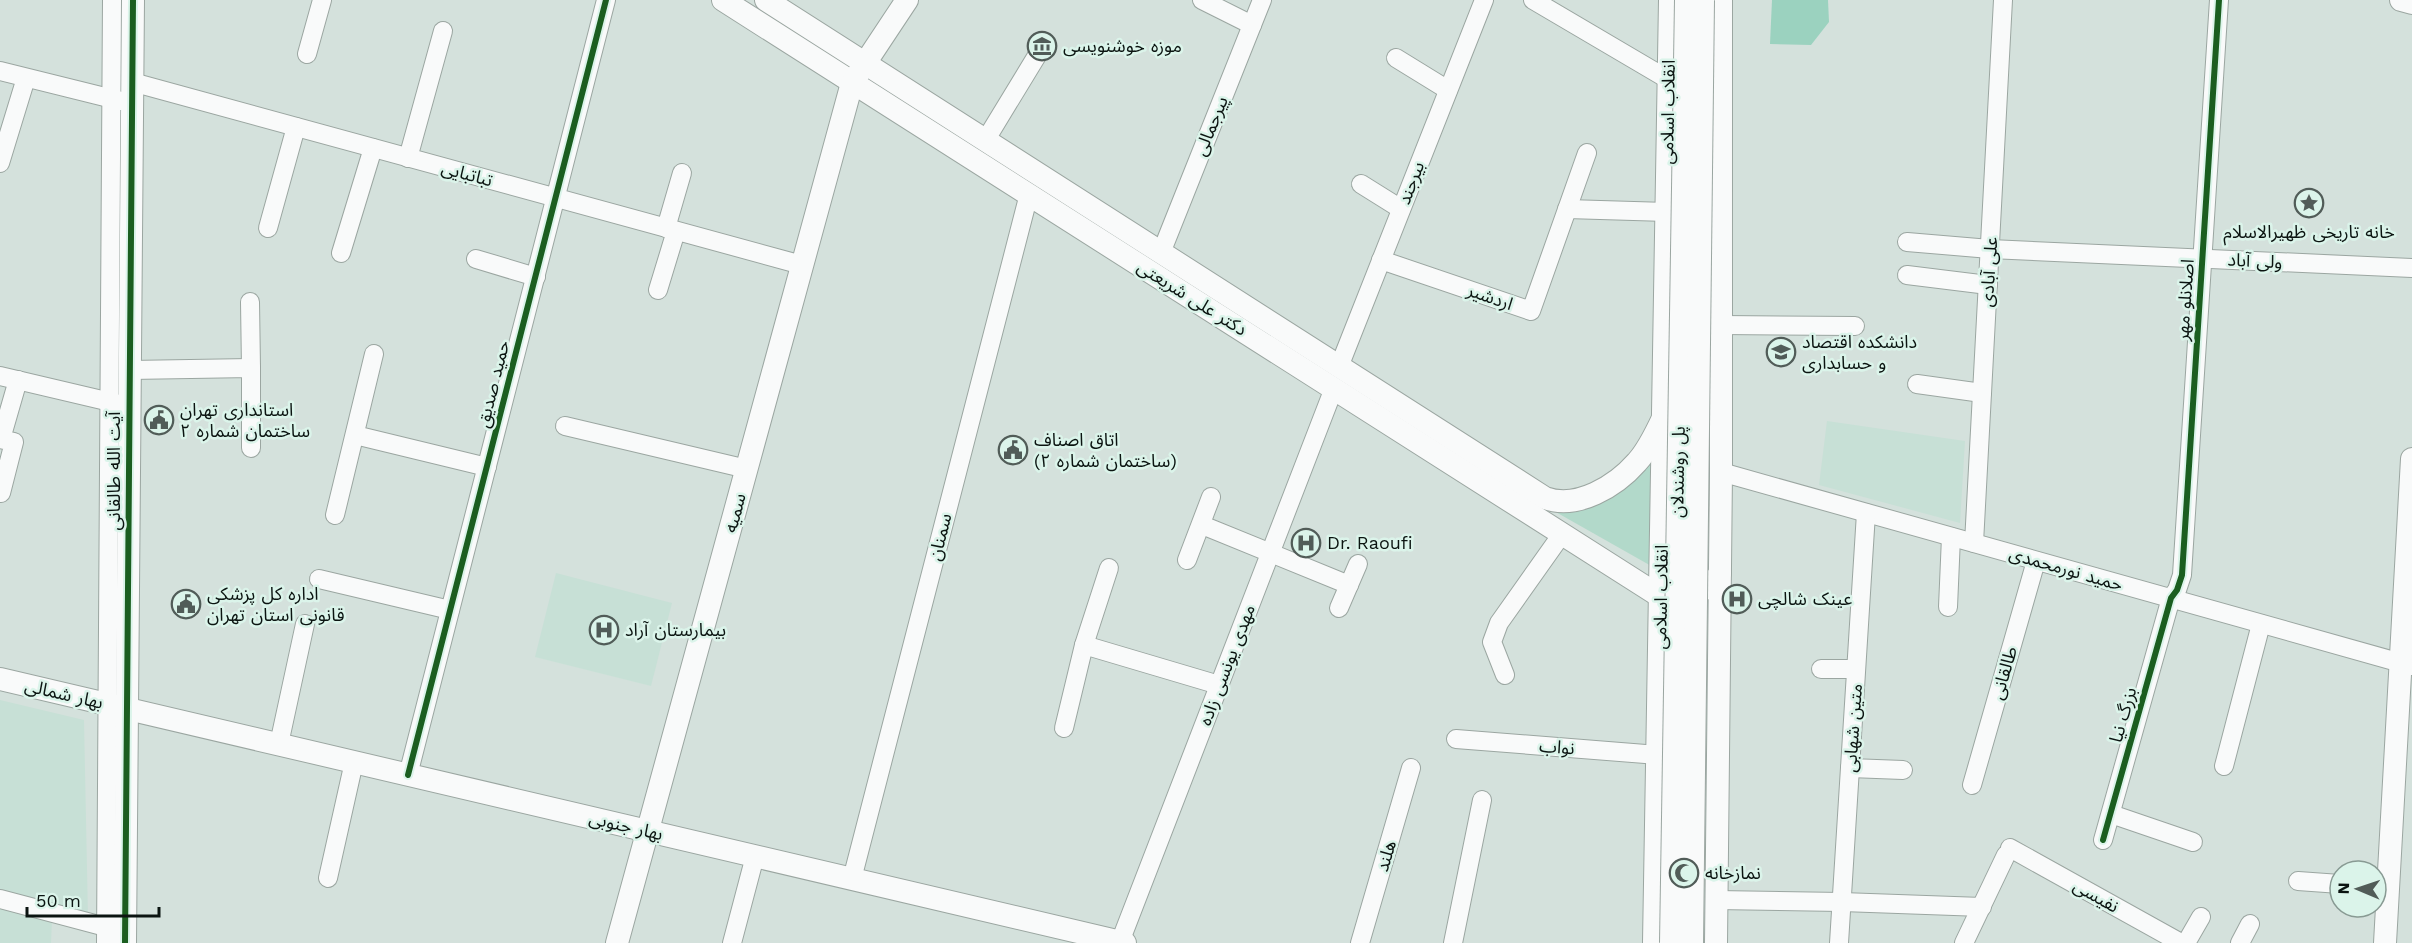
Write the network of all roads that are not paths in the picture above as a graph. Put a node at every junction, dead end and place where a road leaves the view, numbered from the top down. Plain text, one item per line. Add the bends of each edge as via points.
1 (112, 0) edge
2 (132, 0) edge
3 (322, 0) edge
4 (606, 0) edge
5 (723, 0) edge
6 (907, 0) edge
7 (1202, 0) edge
8 (1262, 0) edge
9 (1484, 0) edge
10 (1533, 0) edge
11 (1673, 0) edge
12 (1703, 0) edge
13 (1721, 0) edge
14 (2003, 0) edge
15 (2219, 0) edge
16 (2401, 0) edge
17 (775, 2) edge
18 (2412, 3) edge
19 (1252, 25) junction
20 (443, 31) dead end
21 (1041, 49) dead end
22 (308, 54) dead end
23 (1396, 58) dead end
24 (864, 63) junction
25 (0, 71) edge
26 (26, 78) junction
27 (1669, 80) junction
28 (852, 83) junction
29 (1448, 90) junction
30 (125, 95) junction
31 (296, 127) junction
32 (985, 141) junction
33 (373, 148) junction
34 (1587, 153) dead end
35 (408, 158) junction
36 (0, 163) edge
37 (682, 173) dead end
38 (1361, 184) dead end
39 (1029, 194) junction
40 (556, 198) junction
41 (1401, 209) junction
42 (1567, 209) junction
43 (1667, 213) junction
44 (268, 228) dead end
45 (671, 230) junction
46 (1907, 242) dead end
47 (1990, 249) junction
48 (341, 253) dead end
49 (1161, 253) junction
50 (476, 259) dead end
51 (2203, 259) junction
52 (1381, 260) junction
53 (802, 265) junction
54 (2412, 268) edge
55 (1907, 275) dead end
56 (536, 277) junction
57 (1988, 285) junction
58 (658, 290) dead end
59 (250, 302) dead end
60 (1721, 325) junction
61 (1855, 326) dead end
62 (374, 354) dead end
63 (250, 368) junction
64 (130, 370) junction
65 (1336, 377) junction
66 (9, 378) edge
67 (1917, 384) dead end
68 (1982, 393) junction
69 (119, 404) junction
70 (1664, 418) junction
71 (565, 426) dead end
72 (355, 435) junction
73 (1, 439) edge
74 (251, 448) dead end
75 (2412, 459) edge
76 (487, 467) junction
77 (747, 469) junction
78 (1721, 472) junction
79 (1, 493) edge
80 (1211, 497) dead end
81 (1866, 513) junction
82 (335, 515) dead end
83 (1202, 525) junction
84 (1562, 534) junction
85 (1952, 537) junction
86 (1974, 543) junction
87 (1270, 553) junction
88 (1187, 560) dead end
89 (2036, 561) junction
90 (1358, 564) dead end
91 (1109, 568) dead end
92 (1720, 573) junction
93 (319, 579) dead end
94 (1349, 585) junction
95 (1661, 597) junction
96 (2171, 598) junction
97 (1948, 607) dead end
98 (1339, 608) dead end
99 (450, 610) junction
100 (305, 624) dead end
101 (2261, 624) junction
102 (1084, 645) junction
103 (2406, 664) edge
104 (1821, 669) dead end
105 (1856, 669) junction
106 (1505, 675) dead end
107 (0, 679) edge
108 (1219, 686) junction
109 (118, 707) junction
110 (1064, 728) dead end
111 (1456, 739) dead end
112 (279, 744) junction
113 (1658, 755) junction
114 (354, 762) junction
115 (2224, 765) dead end
116 (1412, 768) dead end
117 (1850, 768) junction
118 (1903, 770) dead end
119 (408, 775) junction
120 (1972, 785) dead end
121 (1482, 800) dead end
122 (2111, 814) junction
123 (648, 831) junction
124 (1656, 832) junction
125 (1717, 840) junction
126 (2103, 840) dead end
127 (2193, 842) dead end
128 (755, 856) junction
129 (2385, 859) edge
130 (328, 878) dead end
131 (852, 879) junction
132 (2298, 880) dead end
133 (2328, 883) edge
134 (0, 899) edge
135 (1716, 900) junction
136 (1842, 902) junction
137 (1982, 908) junction
138 (2201, 917) dead end
139 (2384, 919) edge
140 (2250, 924) dead end
141 (106, 935) edge
142 (125, 943) edge
143 (617, 943) edge
144 (732, 943) edge
145 (1122, 943) edge
146 (1360, 943) edge
147 (1453, 943) edge
148 (1654, 943) edge
149 (1671, 943) edge
150 (1692, 943) edge
151 (1716, 943) edge
152 (1839, 943) edge
153 (1964, 943) edge
154 (2181, 943) edge
155 (2186, 943) edge
156 (2240, 943) edge
157 (2385, 943) edge

1 - 30 street
2 - 30 main road, آیت الله طالقانی
3 - 22 street
4 - 40 street, حمید صدیق
5 - 28 main road, دکتر علی شریعتی
6 - 24 main road, سمیه
7 - 19 street
8 - 19 street, پیرجمالی
9 - 29 street, بیرجند
10 - 27 street
11 - 27 main road, انقلاب اسلامی
11 - 149 main road, پل روشندلان, bridge
12 - 150 main road, پل روشندلان, bridge
13 - 60 main road
14 - 47 street, علی آبادی
15 - 51 street, اصلانلو مهر
16 - 18 main road
17 - 24 main road, دکتر علی شریعتی
19 - 49 street, پیرجمالی
20 - 35 street
21 - 32 street
23 - 29 street
24 - 28 main road, سمیه
24 - 32 main road, دکتر علی شریعتی
25 - 26 street, تباتبایی
26 - 30 street, تباتبایی
26 - 36 street
27 - 43 main road, انقلاب اسلامی
28 - 39 main road, دکتر علی شریعتی
28 - 53 main road, سمیه
29 - 41 street, بیرجند
30 - 31 street, تباتبایی
30 - 64 main road, آیت الله طالقانی
30 - 69 street
31 - 33 street, تباتبایی
31 - 44 street
32 - 49 main road, دکتر علی شریعتی
33 - 35 street, تباتبایی
33 - 48 street
34 - 42 street, اردشیر
35 - 40 street, تباتبایی
37 - 45 street
38 - 41 street
39 - 65 main road, دکتر علی شریعتی
39 - 131 street, سمنان
40 - 45 street, تباتبایی
40 - 56 street, حمید صدیق
41 - 52 street, بیرجند
42 - 43 street
42 - 52 street, اردشیر via 1531,311
43 - 70 main road, انقلاب اسلامی
45 - 53 street, تباتبایی
45 - 58 street
46 - 47 street, ولی آباد
47 - 51 street, ولی آباد
47 - 57 street, علی آبادی
49 - 65 main road, دکتر علی شریعتی
50 - 56 street
51 - 54 street, ولی آباد
51 - 96 street, اصلانلو مهر via 2182,575
52 - 65 street, بیرجند
53 - 77 main road, سمیه
55 - 57 street
56 - 76 street, حمید صدیق
57 - 68 street, علی آبادی
59 - 63 street
60 - 61 street
60 - 78 main road
62 - 72 street
63 - 64 street
63 - 74 street
64 - 69 main road, آیت الله طالقانی
65 - 70 main road, دکتر علی شریعتی via 1553,502 1593,494 1618,479 1644,453
65 - 84 main road, دکتر علی شریعتی
65 - 87 street, مهدی یونسی زاده
66 - 69 street
66 - 73 street
67 - 68 street
68 - 86 street, علی آبادی
69 - 109 main road, آیت الله طالقانی
70 - 95 main road, انقلاب اسلامی
71 - 77 street
72 - 76 street
72 - 82 street
73 - 79 street via 14,442
75 - 103 main road
76 - 99 street, حمید صدیق
77 - 123 main road, سمیه
78 - 81 street, حمید نورمحمدی
78 - 92 main road
80 - 83 street
81 - 85 street, حمید نورمحمدی
81 - 105 street, متین شهابی
83 - 87 street
83 - 88 street
84 - 95 main road, دکتر علی شریعتی
84 - 106 street via 1499,623 1492,642
85 - 86 street, حمید نورمحمدی
85 - 97 street
86 - 89 street, حمید نورمحمدی
87 - 94 street
87 - 108 street, مهدی یونسی زاده
89 - 96 street, حمید نورمحمدی
89 - 120 street, طالقانی
90 - 94 street
91 - 102 street
92 - 95 main road via 1714,583 1696,594
92 - 125 main road
93 - 99 street
94 - 98 street
95 - 113 main road, انقلاب اسلامی
96 - 101 street, حمید نورمحمدی
96 - 122 street, بزرگ نیا
99 - 119 street, حمید صدیق
100 - 112 street
101 - 103 street, حمید نورمحمدی
101 - 115 street
102 - 108 street
102 - 110 street
103 - 129 main road
104 - 105 street
105 - 117 street, متین شهابی
107 - 109 main road, بهار شمالی
108 - 145 street, مهدی یونسی زاده
109 - 112 main road, بهار جنوبی
109 - 141 street
109 - 142 main road, آیت الله طالقانی
111 - 113 street, نواب
112 - 114 main road, بهار جنوبی
113 - 124 main road, انقلاب اسلامی
114 - 119 main road, بهار جنوبی
114 - 130 street
116 - 146 street, هلند
117 - 118 street
117 - 136 street, متین شهابی
119 - 123 main road, بهار جنوبی
121 - 147 street
122 - 126 street, بزرگ نیا
122 - 127 street
123 - 128 main road, بهار جنوبی
123 - 143 main road, سمیه
124 - 125 main road via 1684,816 1705,825
124 - 148 main road, انقلاب اسلامی
125 - 135 main road
128 - 131 main road, بهار جنوبی
128 - 144 street
131 - 145 main road, بهار جنوبی
132 - 133 street
134 - 141 street
135 - 136 street
135 - 151 main road
136 - 137 street
136 - 152 street, متین شهابی
137 - 153 street, نفیسی
137 - 154 street, نفیسی via 2008,852
138 - 155 street
139 - 157 main road
140 - 156 street

